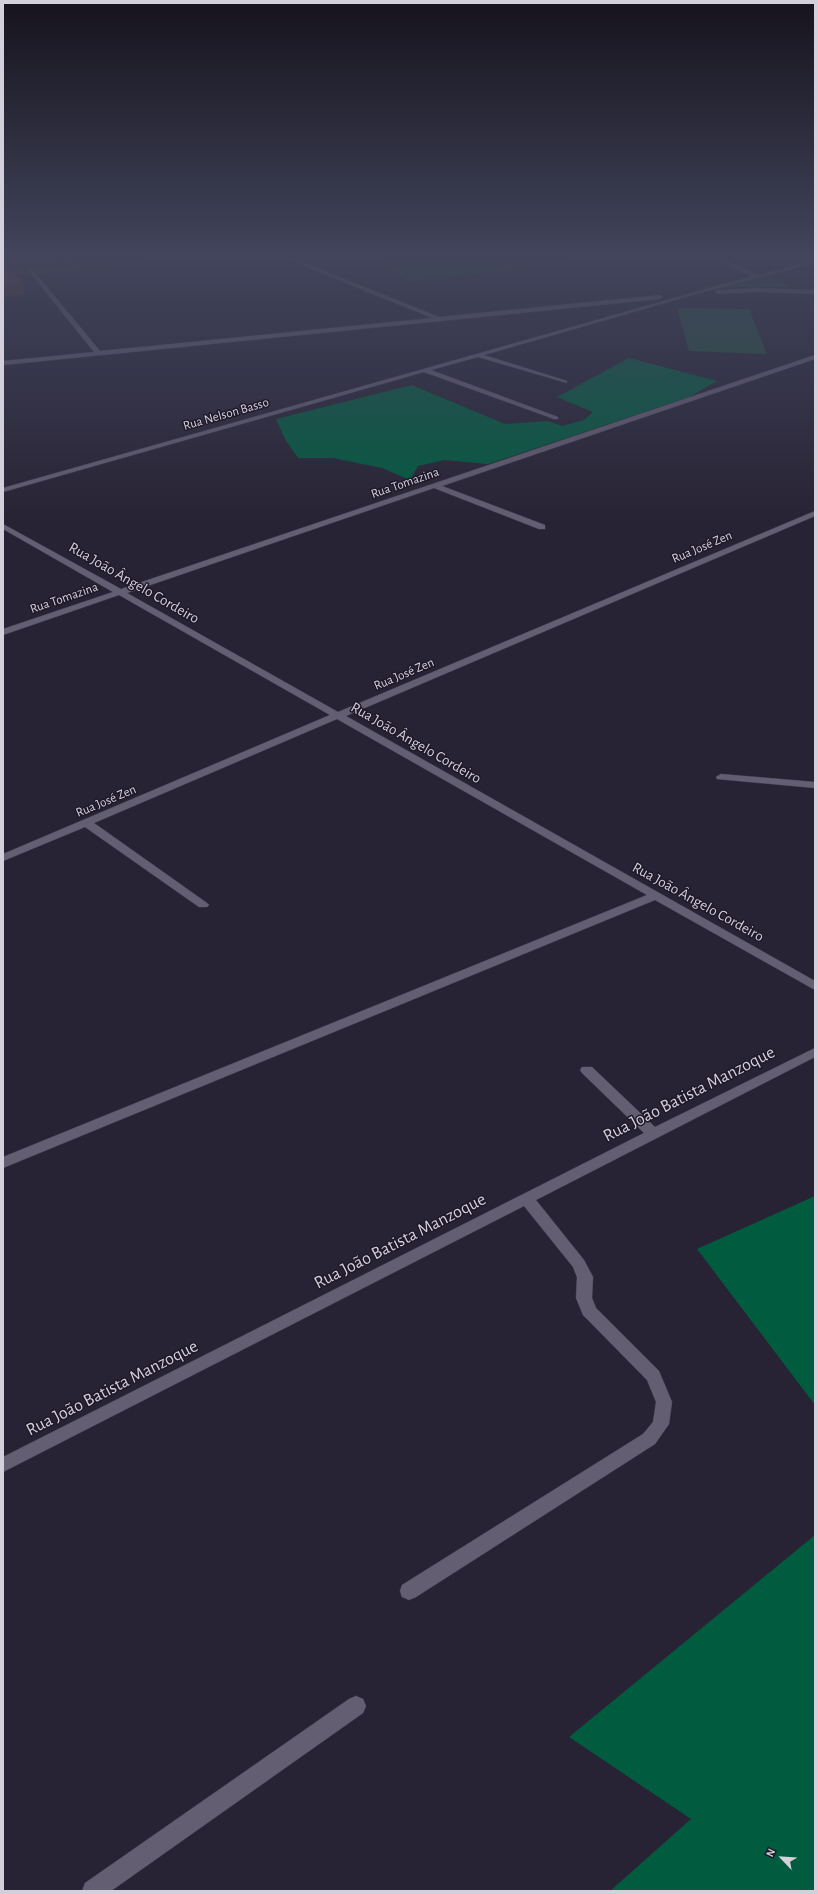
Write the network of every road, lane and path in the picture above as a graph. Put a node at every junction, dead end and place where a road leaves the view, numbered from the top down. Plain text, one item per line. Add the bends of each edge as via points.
1 (93, 347) edge
2 (154, 347) edge
3 (505, 347) edge
4 (98, 353) junction
5 (479, 355) junction
6 (815, 357) edge
7 (3, 363) edge
8 (425, 370) junction
9 (565, 382) dead end
10 (556, 418) dead end
11 (435, 486) junction
12 (3, 490) edge
13 (815, 513) edge
14 (3, 526) edge
15 (542, 527) dead end
16 (120, 592) junction
17 (3, 632) edge
18 (338, 716) junction
19 (721, 777) dead end
20 (815, 785) edge
21 (86, 823) junction
22 (3, 858) edge
23 (656, 896) junction
24 (203, 905) dead end
25 (815, 986) edge
26 (815, 1052) edge
27 (587, 1070) dead end
28 (654, 1134) junction
29 (3, 1162) edge
30 (526, 1198) junction
31 (3, 1465) edge
32 (409, 1591) dead end
33 (356, 1706) dead end
34 (93, 1891) edge

1 - 4 street
2 - 4 street
3 - 5 street, Rua Nelson Basso
4 - 7 street
5 - 8 street, Rua Nelson Basso
5 - 9 street
6 - 11 street, Rua Tomazina
8 - 10 street
8 - 12 street, Rua Nelson Basso
11 - 15 street
11 - 16 street, Rua Tomazina
13 - 18 street, Rua José Zen
14 - 16 street, Rua João Ângelo Cordeiro
16 - 17 street, Rua Tomazina
16 - 18 street, Rua João Ângelo Cordeiro
18 - 21 street, Rua José Zen
18 - 23 street, Rua João Ângelo Cordeiro
19 - 20 street
21 - 22 street, Rua José Zen
21 - 24 street
23 - 25 street, Rua João Ângelo Cordeiro
23 - 29 street
26 - 28 street, Rua João Batista Manzoque
27 - 28 street
28 - 30 street, Rua João Batista Manzoque
30 - 31 street, Rua João Batista Manzoque
30 - 32 street via 579,1264 585,1277 584,1298 588,1311 653,1376 664,1402 661,1424 649,1439
33 - 34 street

